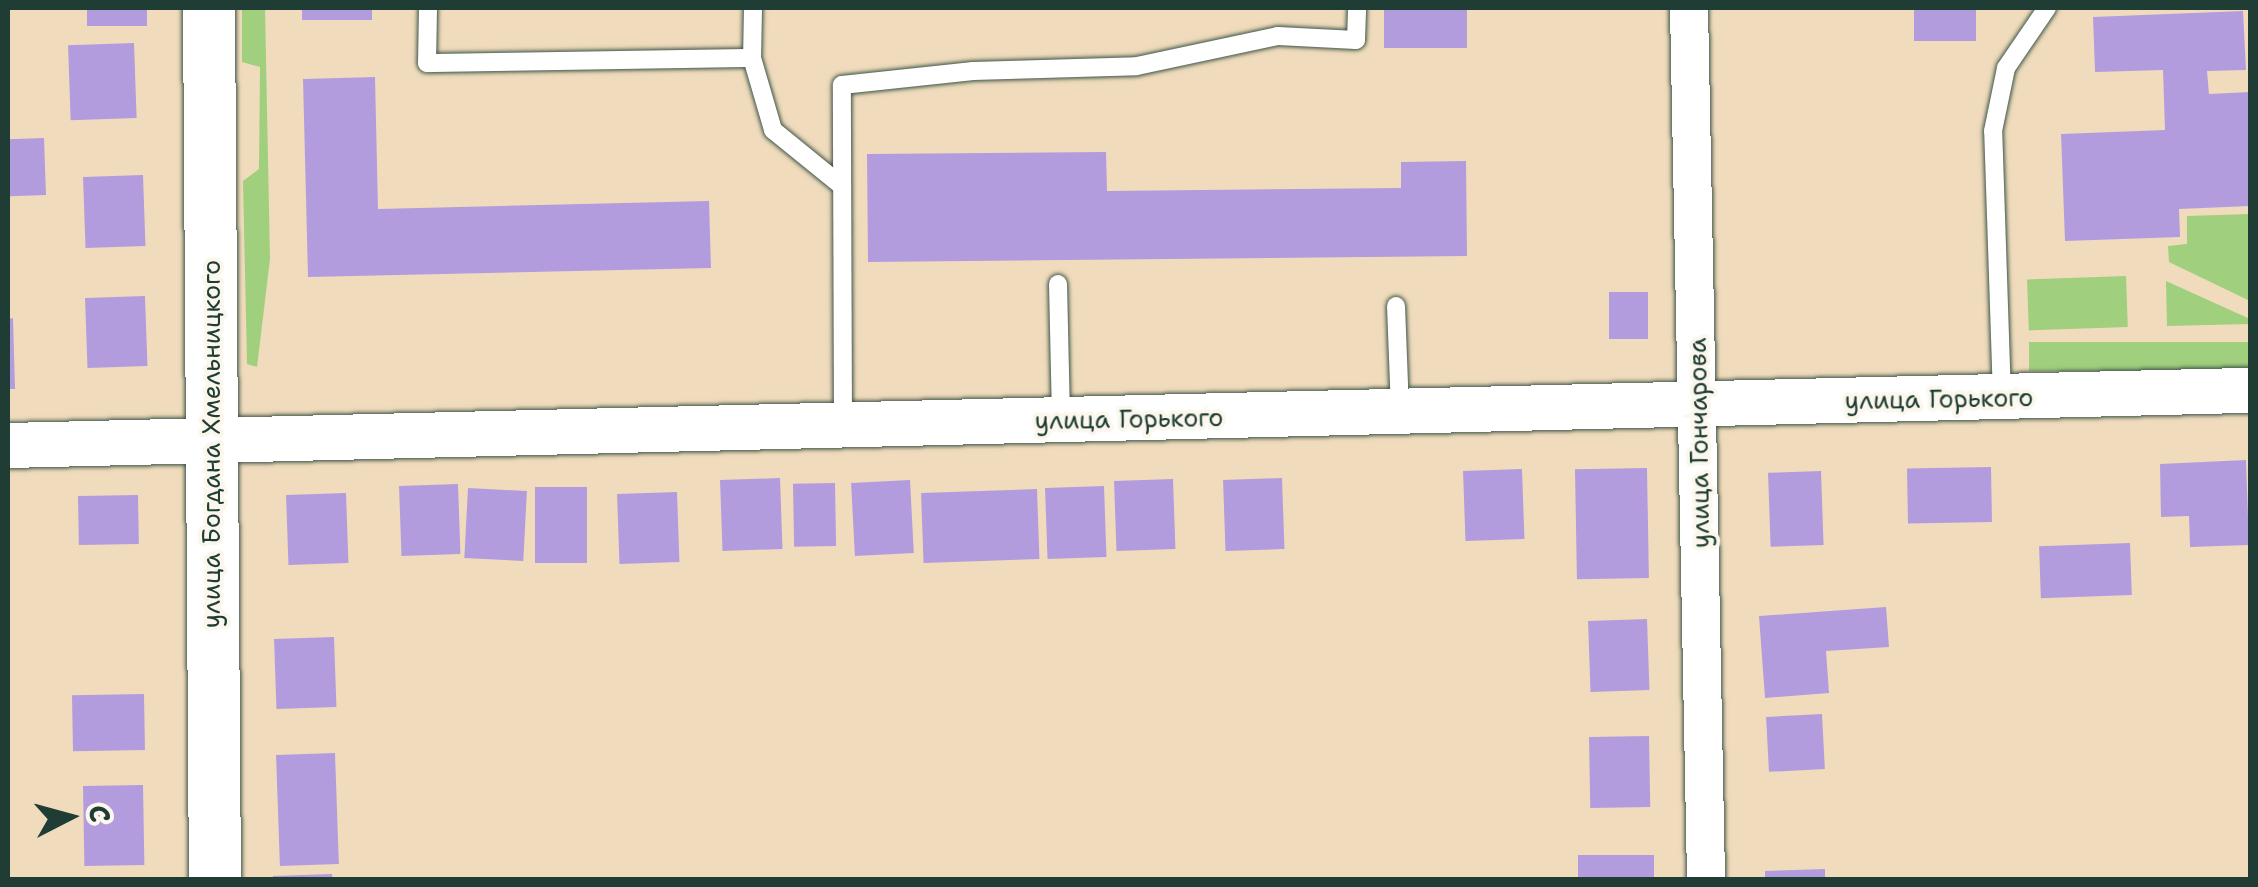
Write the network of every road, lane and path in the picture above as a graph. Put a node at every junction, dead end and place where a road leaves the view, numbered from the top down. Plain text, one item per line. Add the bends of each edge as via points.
1 (209, 8) edge
2 (428, 8) edge
3 (753, 8) edge
4 (1357, 8) edge
5 (1688, 8) edge
6 (2047, 8) edge
7 (752, 58) junction
8 (842, 186) junction
9 (1058, 284) dead end
10 (1396, 306) dead end
11 (2250, 390) edge
12 (2002, 398) junction
13 (1698, 404) junction
14 (1400, 412) junction
15 (1061, 420) junction
16 (843, 426) junction
17 (210, 442) junction
18 (8, 445) edge
19 (215, 880) edge
20 (1706, 880) edge

1 - 17 main road, улица Богдана Хмельницкого
2 - 7 lane via 427,63
3 - 7 lane
4 - 8 lane via 1356,40 1278,36 1136,66 974,71 842,85
5 - 13 street, улица Гончарова
6 - 12 lane via 2006,68 1993,131
7 - 8 lane via 773,130
8 - 16 lane
9 - 15 lane
10 - 14 lane
11 - 12 street, улица Горького
12 - 13 street, улица Горького
13 - 14 street, улица Горького
13 - 20 street, улица Гончарова
14 - 15 street, улица Горького
15 - 16 street, улица Горького
16 - 17 street, улица Горького
17 - 18 street, улица Горького
17 - 19 main road, улица Богдана Хмельницкого

